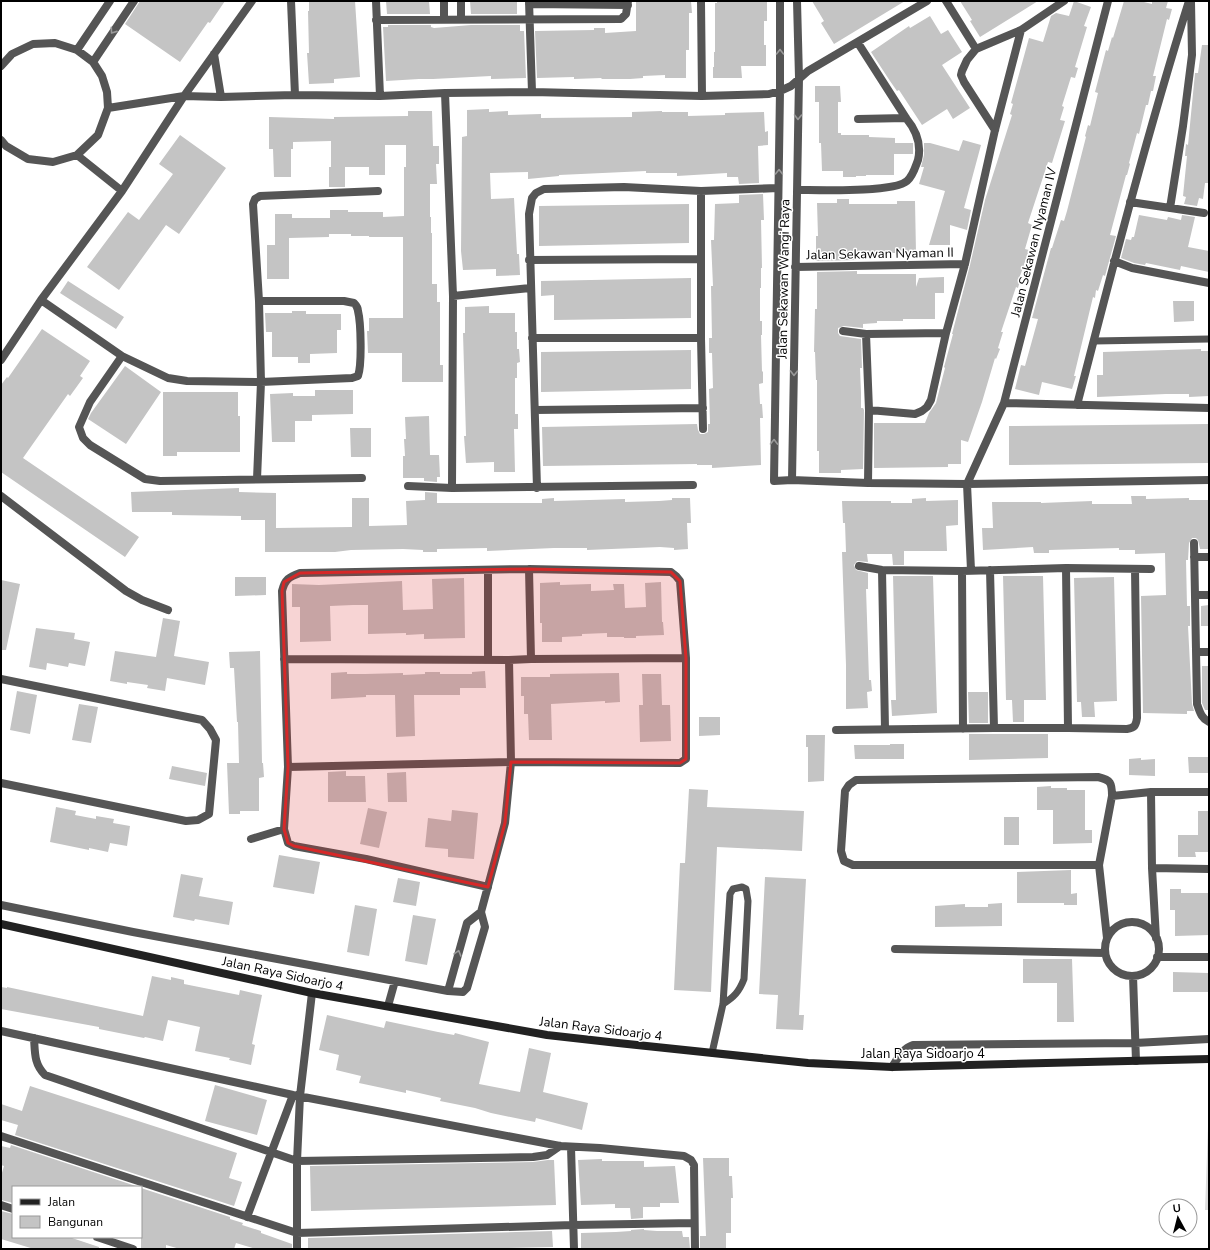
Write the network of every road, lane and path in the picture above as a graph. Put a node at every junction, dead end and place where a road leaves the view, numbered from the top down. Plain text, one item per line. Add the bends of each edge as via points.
1 (110, 1) edge
2 (134, 1) edge
3 (252, 1) edge
4 (291, 1) edge
5 (376, 1) edge
6 (444, 1) edge
7 (461, 1) edge
8 (701, 1) edge
9 (780, 1) edge
10 (797, 1) edge
11 (927, 1) edge
12 (946, 1) edge
13 (1064, 1) edge
14 (1108, 1) edge
15 (1190, 1) edge
16 (529, 3) edge
17 (628, 3) edge
18 (529, 18) junction
19 (444, 19) junction
20 (461, 19) junction
21 (376, 20) junction
22 (1022, 30) junction
23 (858, 42) junction
24 (77, 50) junction
25 (976, 50) junction
26 (214, 54) junction
27 (93, 62) junction
28 (1, 66) edge
29 (799, 78) junction
30 (780, 91) junction
31 (532, 92) junction
32 (445, 94) junction
33 (294, 95) junction
34 (184, 96) junction
35 (380, 96) junction
36 (702, 96) junction
37 (221, 97) junction
38 (108, 108) junction
39 (906, 118) junction
40 (858, 119) dead end
41 (995, 130) junction
42 (3, 146) edge
43 (77, 155) junction
44 (778, 188) junction
45 (797, 190) junction
46 (122, 191) junction
47 (378, 191) dead end
48 (701, 191) junction
49 (1130, 202) junction
50 (1170, 208) junction
51 (1204, 213) dead end
52 (701, 259) junction
53 (529, 260) junction
54 (1114, 261) junction
55 (965, 264) junction
56 (796, 267) junction
57 (1209, 283) edge
58 (530, 288) junction
59 (453, 296) junction
60 (41, 300) junction
61 (259, 301) junction
62 (843, 331) dead end
63 (946, 333) junction
64 (866, 334) junction
65 (532, 338) junction
66 (701, 338) junction
67 (1209, 339) edge
68 (1094, 341) junction
69 (122, 356) junction
70 (1, 360) edge
71 (260, 382) junction
72 (1004, 403) junction
73 (1077, 405) junction
74 (703, 408) junction
75 (1209, 408) edge
76 (535, 410) junction
77 (869, 410) junction
78 (703, 429) dead end
79 (362, 478) dead end
80 (257, 479) junction
81 (792, 480) junction
82 (1209, 480) edge
83 (868, 483) junction
84 (967, 484) junction
85 (408, 486) dead end
86 (693, 486) dead end
87 (452, 488) junction
88 (537, 488) junction
89 (1, 496) edge
90 (1194, 543) dead end
91 (1194, 557) junction
92 (1209, 557) edge
93 (859, 566) dead end
94 (1066, 568) junction
95 (529, 569) junction
96 (1135, 569) junction
97 (1151, 569) dead end
98 (488, 570) junction
99 (882, 570) junction
100 (990, 570) junction
101 (966, 571) junction
102 (1196, 595) junction
103 (1209, 595) edge
104 (168, 610) dead end
105 (1197, 652) junction
106 (1209, 652) edge
107 (686, 658) junction
108 (284, 659) junction
109 (531, 659) junction
110 (488, 660) junction
111 (509, 660) junction
112 (1, 679) edge
113 (1209, 722) edge
114 (994, 728) junction
115 (1068, 728) junction
116 (885, 729) junction
117 (963, 729) junction
118 (836, 730) dead end
119 (511, 762) junction
120 (288, 766) junction
121 (1, 783) edge
122 (1151, 792) junction
123 (1209, 792) edge
124 (1112, 796) junction
125 (284, 829) junction
126 (251, 839) dead end
127 (1099, 865) junction
128 (1152, 868) junction
129 (1209, 869) edge
130 (488, 887) junction
131 (1, 905) edge
132 (481, 912) junction
133 (1, 924) edge
134 (1107, 938) junction
135 (1156, 938) junction
136 (895, 950) dead end
137 (1105, 952) junction
138 (1209, 956) edge
139 (1157, 957) junction
140 (1133, 976) junction
141 (395, 981) junction
142 (448, 991) junction
143 (312, 993) junction
144 (723, 1004) junction
145 (388, 1006) junction
146 (1, 1031) edge
147 (34, 1038) junction
148 (1209, 1039) edge
149 (1136, 1042) junction
150 (712, 1053) junction
151 (1209, 1060) edge
152 (1136, 1061) junction
153 (892, 1067) junction
154 (296, 1096) junction
155 (1, 1136) edge
156 (560, 1146) junction
157 (571, 1147) junction
158 (270, 1152) junction
159 (297, 1161) junction
160 (1, 1205) edge
161 (12, 1209) edge
162 (247, 1217) junction
163 (694, 1223) junction
164 (573, 1224) junction
165 (297, 1233) junction
166 (100, 1238) edge
167 (133, 1249) edge
168 (297, 1249) edge
169 (574, 1249) edge
170 (695, 1249) edge

1 - 24 street
2 -> 27 street
3 - 26 street
4 - 33 street
5 - 21 street
6 - 19 street
7 - 20 street
8 - 36 street
30 -> 9 street, Jalan Sekawan Wangi Raya
10 - 29 street, Jalan Sekawan Wangi Raya
11 - 23 street
12 - 25 street
13 - 22 street
14 - 72 street, Jalan Sekawan Nyaman IV
15 - 49 street
15 - 50 street via 1192,55
16 - 17 street
16 - 18 street
17 - 18 street via 626,14 621,19
18 - 20 street
18 - 31 street
19 - 20 street
19 - 21 street
21 - 35 street
22 - 25 street
22 - 41 street
23 - 29 street via 808,70
23 - 39 street
24 - 27 street
24 - 28 street via 55,43 32,44 12,54
25 - 41 street via 963,67 962,79
26 - 34 street
26 - 37 street
27 - 38 street via 102,76
29 - 30 street via 791,86
29 -> 45 street, Jalan Sekawan Wangi Raya
30 - 36 street via 769,94
44 -> 30 street, Jalan Sekawan Wangi Raya
31 - 32 street
31 - 36 street
32 - 35 street
32 - 59 street
33 - 35 street
33 - 37 street
34 - 37 street
34 - 38 street
34 - 46 street
38 - 43 street via 98,135
39 - 40 street
39 - 45 street via 914,128 919,141 919,154 914,172 906,182 893,187
41 - 55 street
42 - 43 street via 28,159 47,162
43 - 46 street
44 - 48 street
81 -> 44 street, Jalan Sekawan Wangi Raya via 774,481
45 - 56 street, Jalan Sekawan Wangi Raya
46 - 60 street
47 - 61 street via 260,196 255,199 253,204
48 - 52 street
48 - 53 street via 624,187 544,189 532,198 529,214
49 - 50 street
49 - 54 street
50 - 51 street
52 - 53 street
52 - 66 street
53 - 58 street
54 - 57 street via 1132,268
54 - 68 street
55 - 56 street, Jalan Sekawan Nyaman II
55 - 63 street
56 -> 81 street, Jalan Sekawan Wangi Raya
58 - 59 street
58 - 65 street
59 - 87 street
60 - 69 street
60 - 70 street
61 - 71 street
61 - 71 street via 354,302 360,318 358,376
62 - 64 street
63 - 64 street
63 - 77 street via 927,407 915,414
64 - 77 street
65 - 66 street
65 - 76 street
66 - 74 street
67 - 68 lane
68 - 73 street
69 - 71 street via 168,378 187,381
69 - 80 street via 90,402 80,427 83,438 90,445 145,479
71 - 80 street
72 - 73 street
72 - 84 street, Jalan Sekawan Nyaman IV
73 - 75 street
74 - 76 street
74 - 78 street
76 - 88 street
77 - 83 street
79 - 80 street
81 - 83 street
82 - 84 street
83 - 84 street
84 - 101 street
85 - 87 street
86 - 88 street
87 - 88 street
89 - 104 street via 126,591
90 - 91 street
91 - 92 street
91 - 102 street
93 - 99 street
94 - 96 street
94 - 100 street
94 - 115 street
95 - 98 street
95 - 107 street via 671,572 680,581
95 - 109 street
96 - 97 street
96 - 115 street via 1136,726 1127,729
98 - 108 street via 300,573 288,577 282,591
98 - 110 street
99 - 101 street
99 - 116 street
100 - 101 street
100 - 114 street
101 - 117 street
102 - 103 street
102 - 105 street
105 - 106 street
105 - 113 street via 1198,704 1200,714
107 - 109 street
107 - 119 street via 686,759 680,763
108 - 110 street
108 - 120 street
109 - 111 street
110 - 111 street
111 - 119 street
112 - 121 street via 202,720 216,740 209,814 198,820 186,821
114 - 115 street
114 - 117 street
116 - 117 street
116 - 118 street
119 - 120 street
119 - 130 street via 505,823
120 - 125 street
122 - 123 street
122 - 124 street
122 - 128 street
124 - 127 street
124 - 127 street via 1110,782 1098,777 856,780 845,791 841,851 844,861 853,865
125 - 126 street
125 - 130 street via 288,843 294,846 366,859
127 - 134 street
128 - 129 street
128 - 135 street
130 - 132 street
131 - 141 street
142 -> 132 street via 467,923
132 - 142 street via 485,927 467,988 461,993
133 - 143 street, Jalan Raya Sidoarjo 4
134 - 135 street via 1117,926 1132,922 1140,923
134 - 137 street
135 - 139 street
136 - 137 street
137 - 140 street via 1114,970
138 - 139 street
139 - 140 street via 1145,972
140 - 149 street
141 - 142 street
141 - 145 street
143 - 145 street, Jalan Raya Sidoarjo 4
143 - 154 street
144 - 144 lane via 730,894 733,889 742,887 746,889 748,901 744,979 735,996
144 - 150 lane
145 - 150 street, Jalan Raya Sidoarjo 4 via 547,1035
146 - 147 street
147 - 154 street
147 - 158 street via 37,1063 45,1075
148 - 149 street
149 - 152 street
149 - 153 street via 913,1045 902,1052
150 - 153 street, Jalan Raya Sidoarjo 4 via 808,1063
151 - 152 street, Jalan Raya Sidoarjo 4
152 - 153 street, Jalan Raya Sidoarjo 4
154 - 156 street
154 - 158 street
154 - 159 street
155 - 162 street
156 - 157 street
156 - 159 street via 547,1155 533,1157
157 - 163 street via 684,1156 691,1160 694,1166
157 - 164 street
158 - 159 street
158 - 162 street
159 - 165 street
160 - 161 street
162 - 165 street
163 - 164 street
163 - 170 street
164 - 165 street
164 - 169 street
165 - 168 street
166 - 167 street

